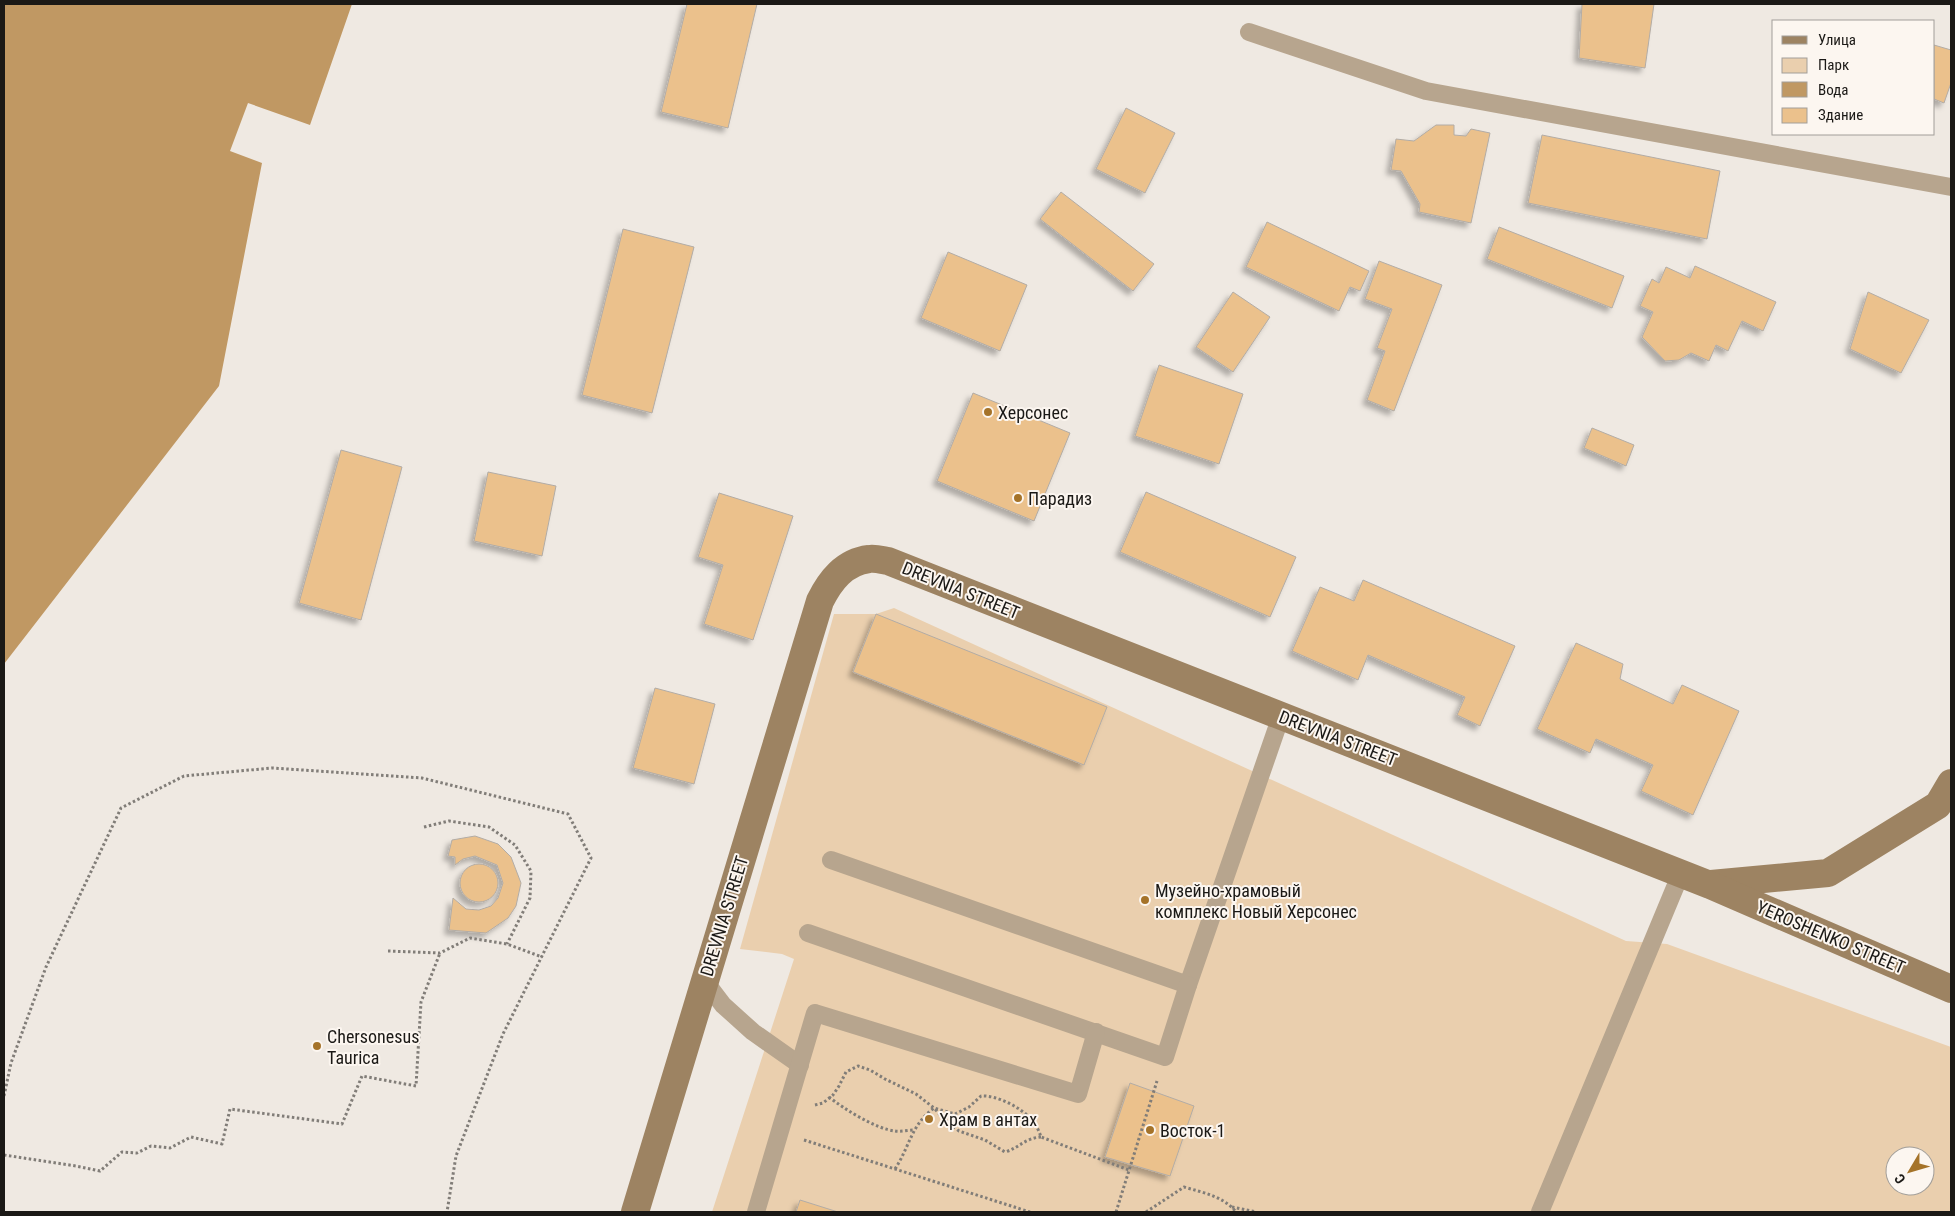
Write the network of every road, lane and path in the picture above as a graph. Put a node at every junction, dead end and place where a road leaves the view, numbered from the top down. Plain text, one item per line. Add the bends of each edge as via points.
1 (1249, 32) dead end
2 (1951, 187) edge
3 (1282, 716) junction
4 (1951, 783) edge
5 (424, 827) dead end
6 (831, 860) dead end
7 (1681, 873) junction
8 (1710, 885) junction
9 (808, 933) dead end
10 (507, 944) junction
11 (388, 951) dead end
12 (440, 953) junction
13 (542, 957) junction
14 (704, 980) junction
15 (1188, 985) junction
16 (1951, 989) edge
17 (1096, 1032) junction
18 (1165, 1057) junction
19 (800, 1065) junction
20 (4, 1096) edge
21 (829, 1097) junction
22 (934, 1108) junction
23 (787, 1109) junction
24 (914, 1130) junction
25 (780, 1132) junction
26 (1041, 1137) junction
27 (4, 1155) edge
28 (895, 1169) junction
29 (1129, 1170) junction
30 (1231, 1206) junction
31 (447, 1212) edge
32 (635, 1212) edge
33 (756, 1212) edge
34 (1030, 1212) edge
35 (1116, 1212) edge
36 (1146, 1212) edge
37 (1236, 1212) edge
38 (1256, 1212) edge
39 (1540, 1212) edge

1 - 2 lane via 1426,91
3 - 7 main road, DREVNIA STREET
3 - 14 main road, DREVNIA STREET via 888,561 868,559 846,568 830,581 820,600
3 - 15 lane
4 - 8 main road via 1938,805 1828,873
5 - 10 path via 449,821 489,828 515,845 531,871 530,898
6 - 15 lane
7 - 8 main road, DREVNIA STREET
7 - 39 lane
8 - 16 main road, YEROSHENKO STREET
9 - 17 lane
10 - 12 path via 470,938
10 - 13 path
11 - 12 path
12 - 27 path via 421,1002 416,1086 362,1076 342,1124 230,1110 222,1144 191,1137 170,1148 151,1146 137,1153 122,1152 100,1172
13 - 20 path via 592,858 568,814 422,778 272,768 184,776 121,808 46,967 11,1064
13 - 31 path via 503,1034 456,1156
14 - 19 lane via 724,1005 753,1032
14 - 32 main road, DREVNIA STREET
15 - 18 lane
17 - 18 lane
17 - 19 lane via 1078,1094 815,1014
18 - 29 path
19 - 23 lane
21 - 22 path via 840,1086 846,1072 858,1066 916,1094
21 - 23 path via 823,1103
21 - 24 path via 843,1108 884,1128 897,1132
22 - 24 path via 922,1117
22 - 26 path via 960,1131 1005,1152 1031,1137
22 - 26 path via 955,1114 969,1108 981,1096 991,1095 1024,1113
23 - 25 lane
24 - 28 path
25 - 28 path
25 - 33 lane
26 - 29 path
28 - 34 path
29 - 35 path
30 - 36 path via 1214,1196 1184,1187
30 - 37 path
30 - 38 path

